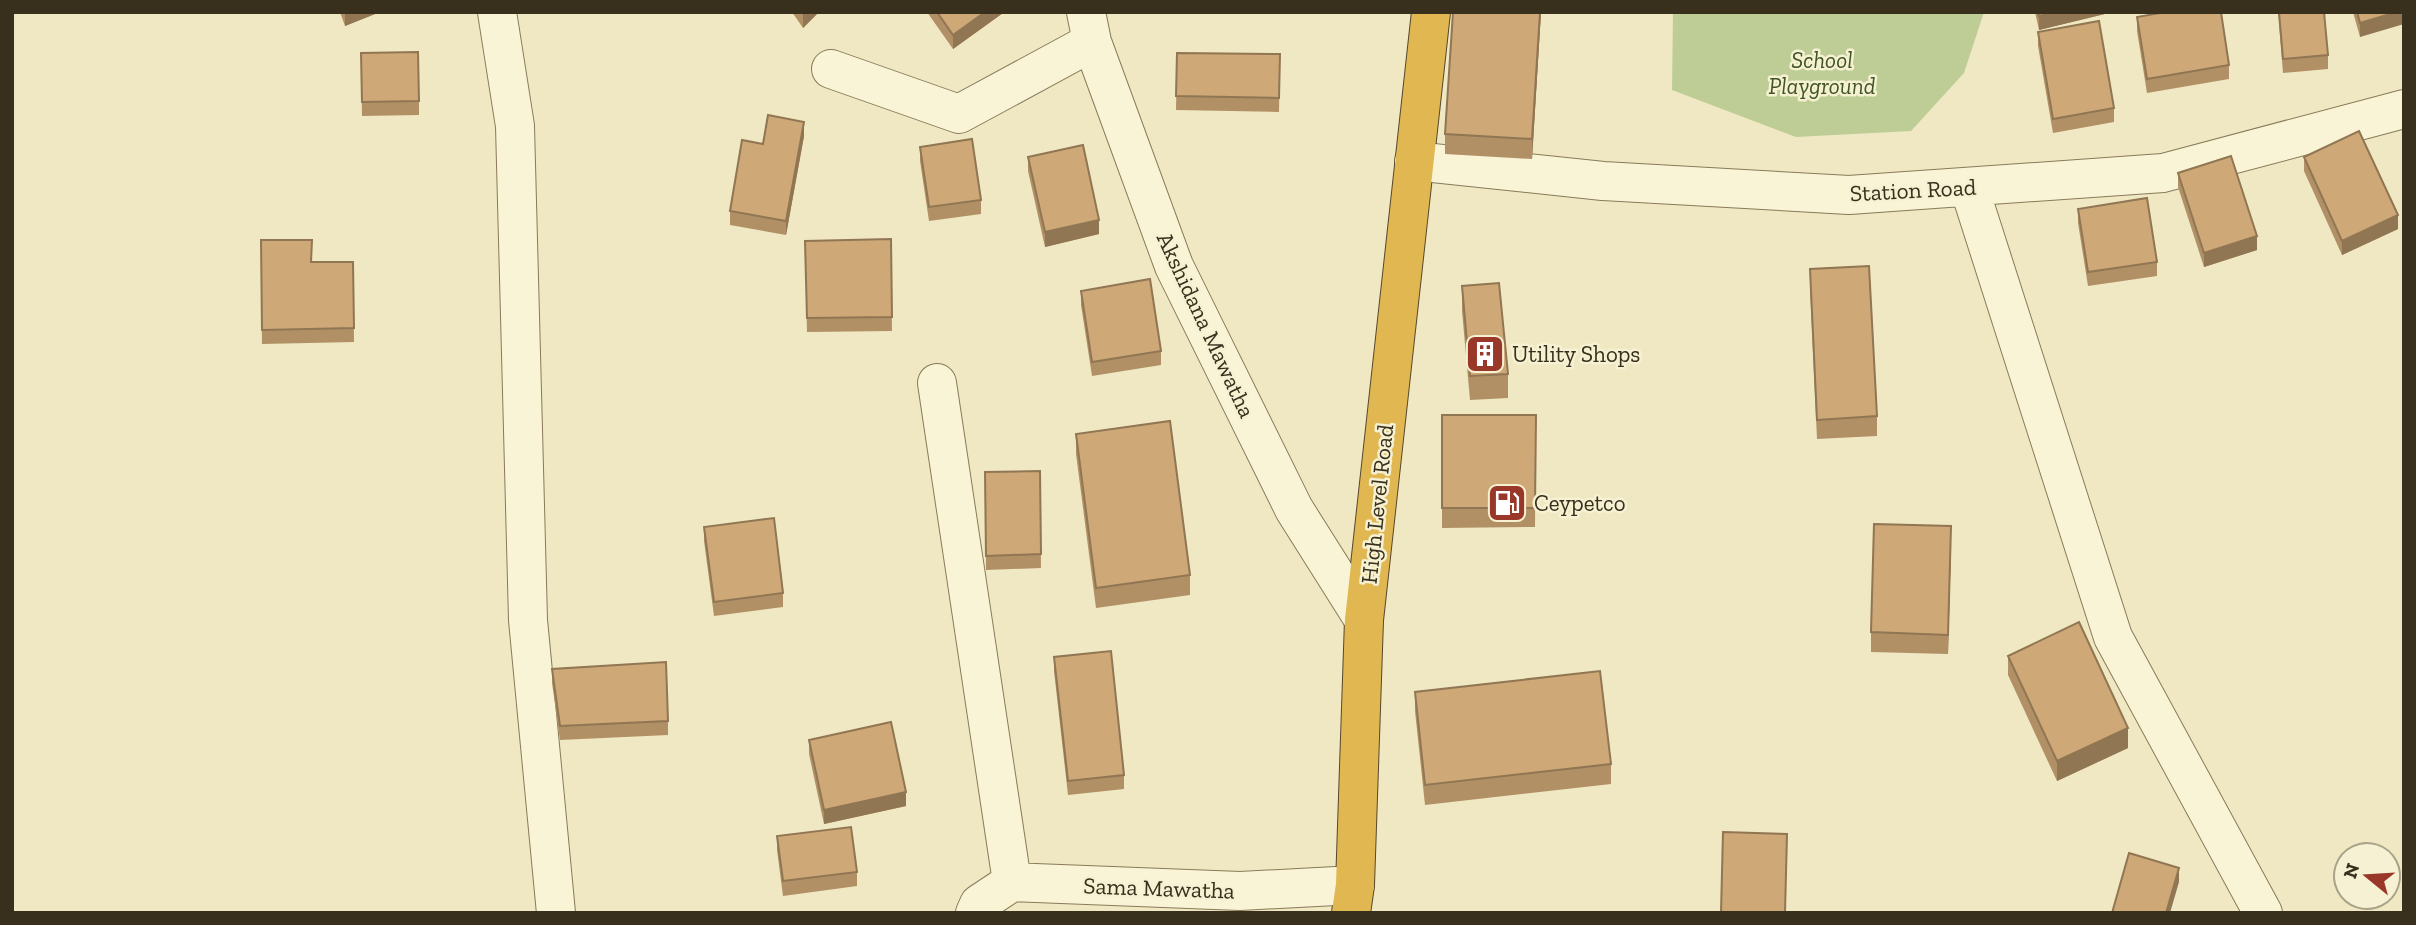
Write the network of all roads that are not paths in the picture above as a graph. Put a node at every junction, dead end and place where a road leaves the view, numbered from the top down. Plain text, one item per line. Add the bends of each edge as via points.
1 (497, 12) edge
2 (1431, 12) edge
3 (1089, 27) edge
4 (831, 69) dead end
5 (2404, 109) edge
6 (1414, 161) junction
7 (1969, 187) junction
8 (937, 383) dead end
9 (1364, 620) junction
10 (1012, 882) junction
11 (1353, 899) edge
12 (556, 913) edge
13 (975, 913) edge
14 (2263, 913) edge

1 - 12 street via 515,126 528,620
2 - 6 highway, High Level Road
3 - 4 street via 959,114
3 - 9 street, Akshidana Mawatha via 1174,266 1294,509
5 - 7 street, Station Road via 2163,173
6 - 7 street, Station Road via 1603,181 1849,195
6 - 9 highway, High Level Road
7 - 14 street via 2113,637
8 - 10 street
9 - 11 highway, High Level Road
10 - 11 street, Sama Mawatha
10 - 13 street via 979,904

